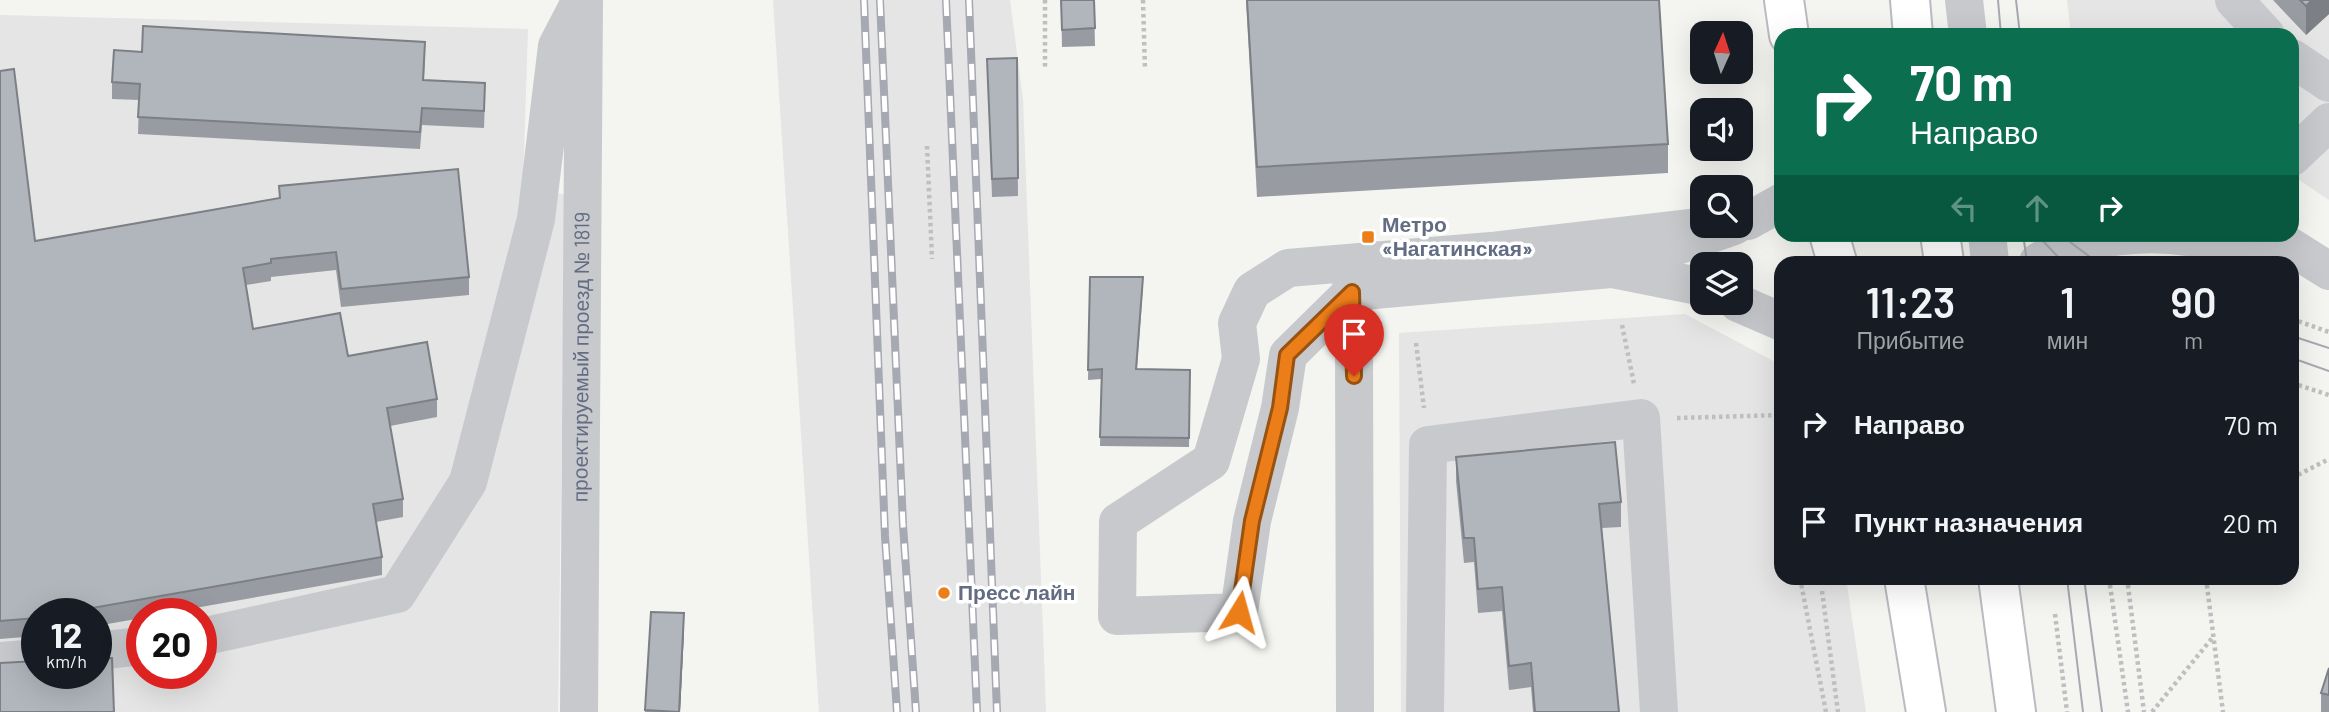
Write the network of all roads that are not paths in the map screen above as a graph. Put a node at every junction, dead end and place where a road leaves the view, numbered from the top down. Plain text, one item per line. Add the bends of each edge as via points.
1 (583, 0) edge
2 (1784, 0) edge
3 (1910, 0) edge
4 (1964, 0) edge
5 (2234, 0) edge
6 (1788, 28) edge
7 (1912, 28) edge
8 (1967, 28) edge
9 (2260, 28) edge
10 (2299, 63) edge
11 (2329, 83) edge
12 (2329, 122) edge
13 (2299, 150) edge
14 (1774, 207) edge
15 (1753, 219) edge
16 (1690, 228) edge
17 (1700, 238) edge
18 (2087, 242) edge
19 (2212, 242) edge
20 (2282, 242) edge
21 (2051, 256) edge
22 (2260, 256) edge
23 (2299, 267) edge
24 (1611, 269) junction
25 (2329, 273) edge
26 (1351, 277) junction
27 (1690, 284) edge
28 (1753, 309) edge
29 (1774, 319) edge
30 (1905, 585) edge
31 (1999, 585) edge
32 (217, 633) edge
33 (21, 659) edge
34 (0, 661) edge
35 (579, 712) edge
36 (1355, 712) edge
37 (1425, 712) edge
38 (1659, 712) edge
39 (1926, 712) edge
40 (2016, 712) edge

1 - 32 street via 557,46 536,219 468,482 397,594
1 - 35 street, проектируемый проезд № 1819
2 - 6 main road
3 - 7 main road
4 - 8 street
5 - 9 street
10 - 11 street
12 - 13 street
14 - 15 street
16 - 26 street via 1491,251
17 - 24 street
18 - 21 street
19 - 22 street
20 - 25 street
23 - 25 street
24 - 26 street
24 - 27 street
26 - 26 street via 1289,268 1252,291 1237,324 1241,359 1211,461 1118,522 1117,616 1239,612 1252,521 1280,408 1287,355
26 - 36 street
28 - 29 street
30 - 39 main road
31 - 40 main road
33 - 34 street
37 - 38 street via 1428,445 1641,418

